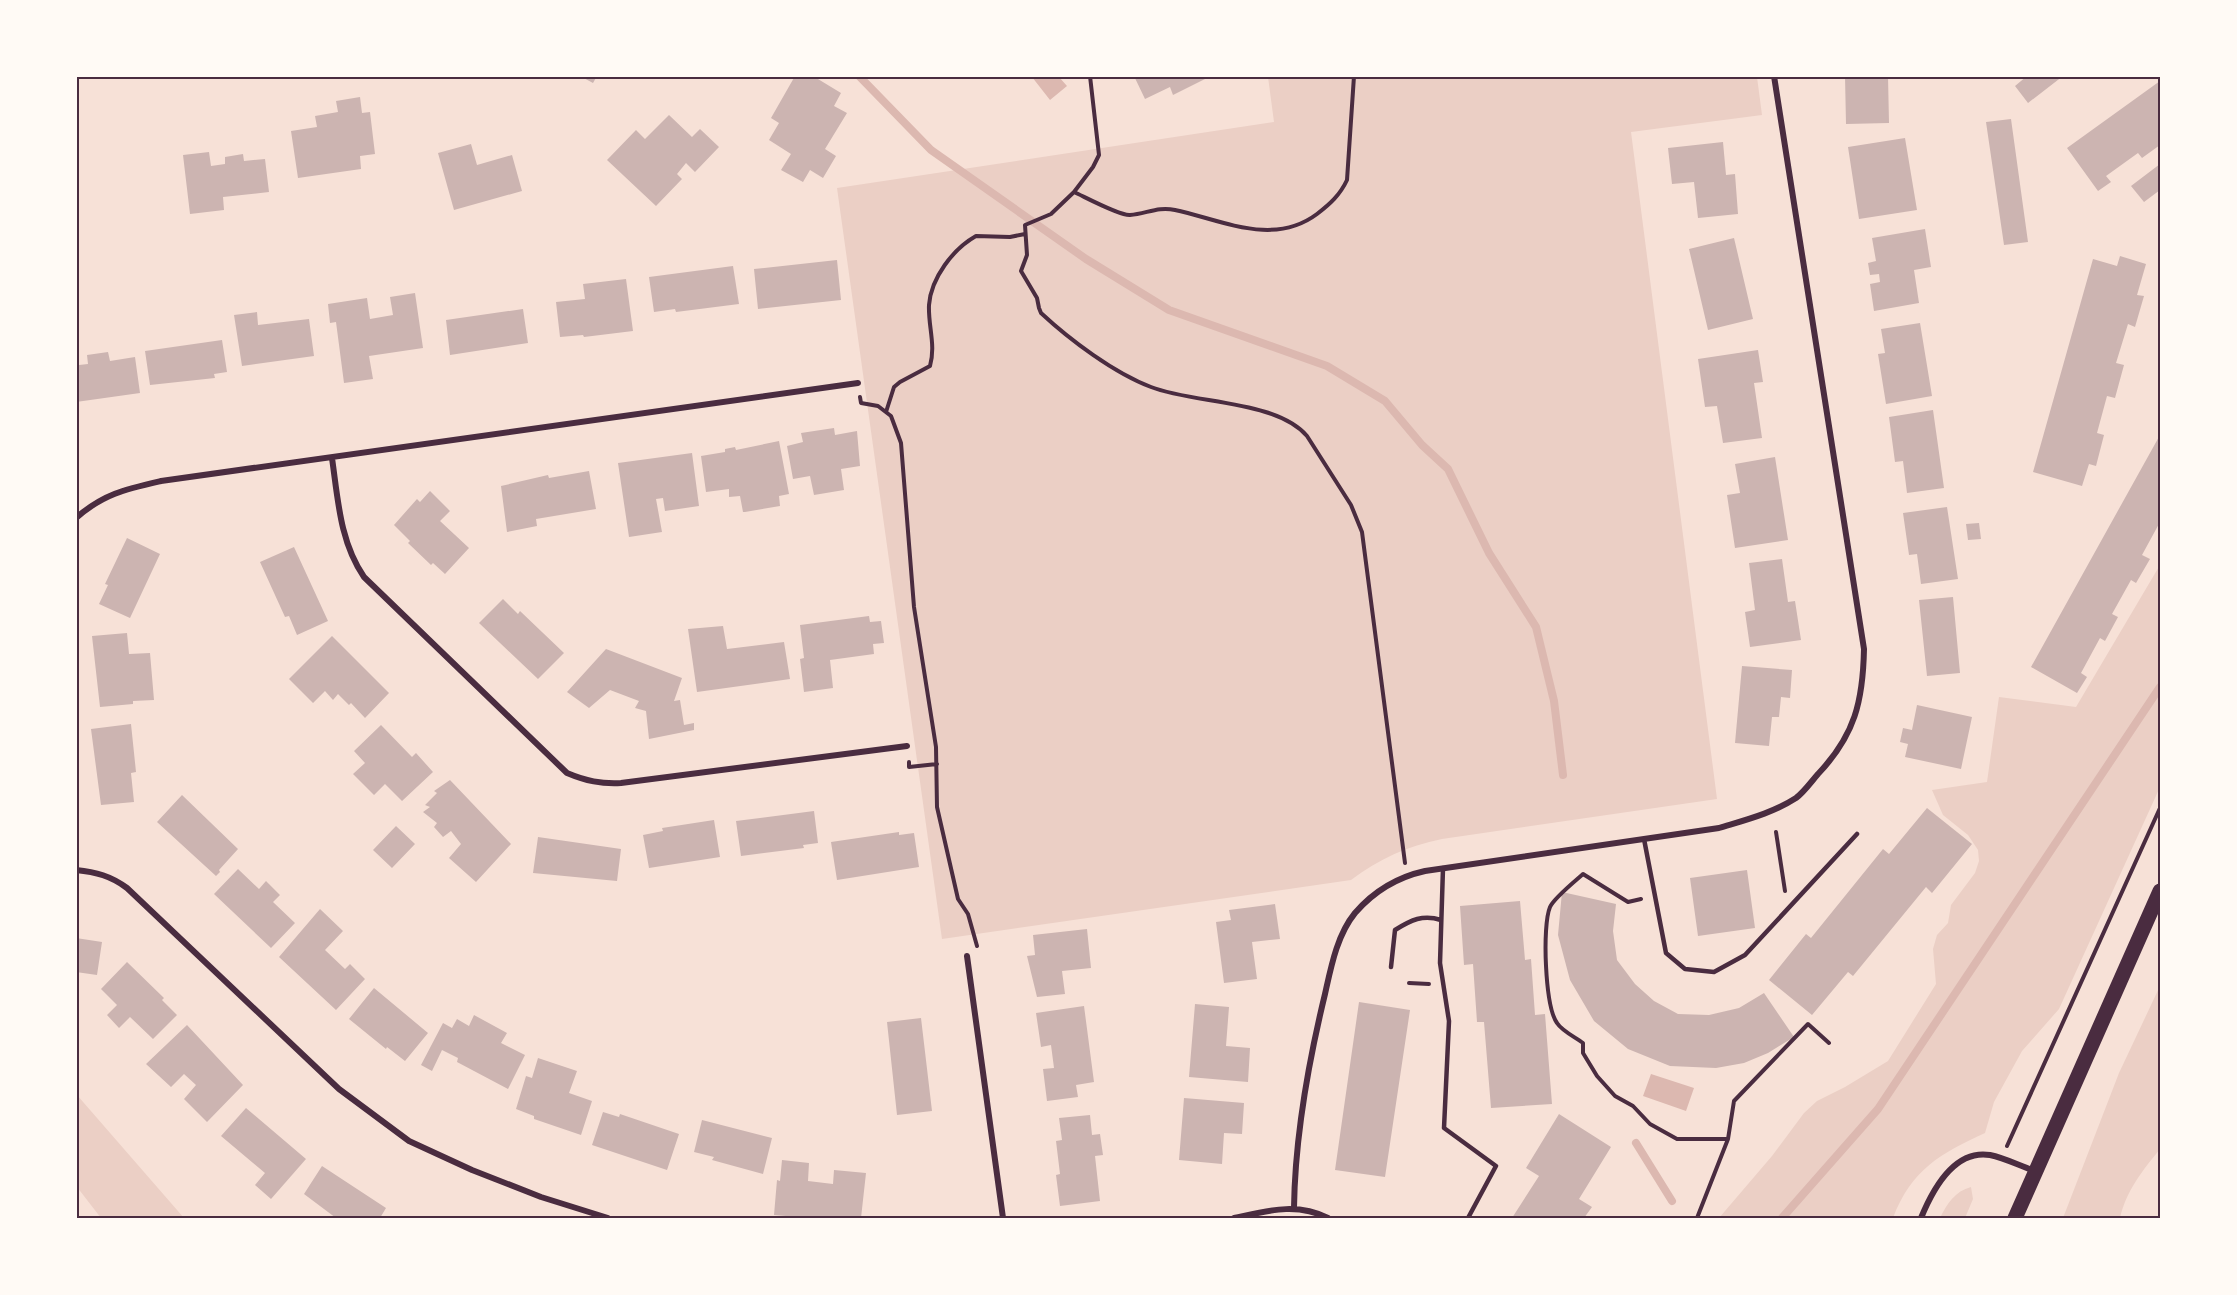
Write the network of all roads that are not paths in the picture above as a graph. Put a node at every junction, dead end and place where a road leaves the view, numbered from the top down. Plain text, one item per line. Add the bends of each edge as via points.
1 (1774, 76) edge
2 (858, 383) road end
3 (332, 458) junction
4 (76, 518) edge
5 (907, 746) road end
6 (1857, 834) dead end
7 (1644, 839) junction
8 (1443, 868) junction
9 (76, 870) edge
10 (2160, 891) edge
11 (1441, 920) junction
12 (967, 956) road end
13 (1391, 967) dead end
14 (2035, 1171) junction
15 (1294, 1208) junction
16 (608, 1218) edge
17 (1003, 1218) edge
18 (1234, 1218) edge
19 (1328, 1218) edge
20 (1468, 1218) edge
21 (1921, 1218) edge
22 (2015, 1218) edge

1 - 7 street via 1864,649 1863,679 1846,738 1797,797 1719,828
2 - 3 street
3 - 4 street via 196,475 130,488 101,499
3 - 5 street via 346,541 364,578 567,773 603,784 621,783
6 - 7 lane via 1745,955 1714,972 1685,969 1666,953
7 - 8 street
8 - 11 lane
8 - 15 street via 1406,875 1373,895 1345,929 1309,1059 1296,1158
9 - 16 street via 106,876 128,888 339,1089 409,1141 541,1197
10 - 14 main road
11 - 13 lane via 1412,919 1395,930
11 - 20 lane via 1440,963 1449,1021 1444,1128 1496,1166
12 - 17 street
14 - 21 street via 1991,1156 1967,1159 1944,1174
14 - 22 main road
15 - 18 street
15 - 19 street

